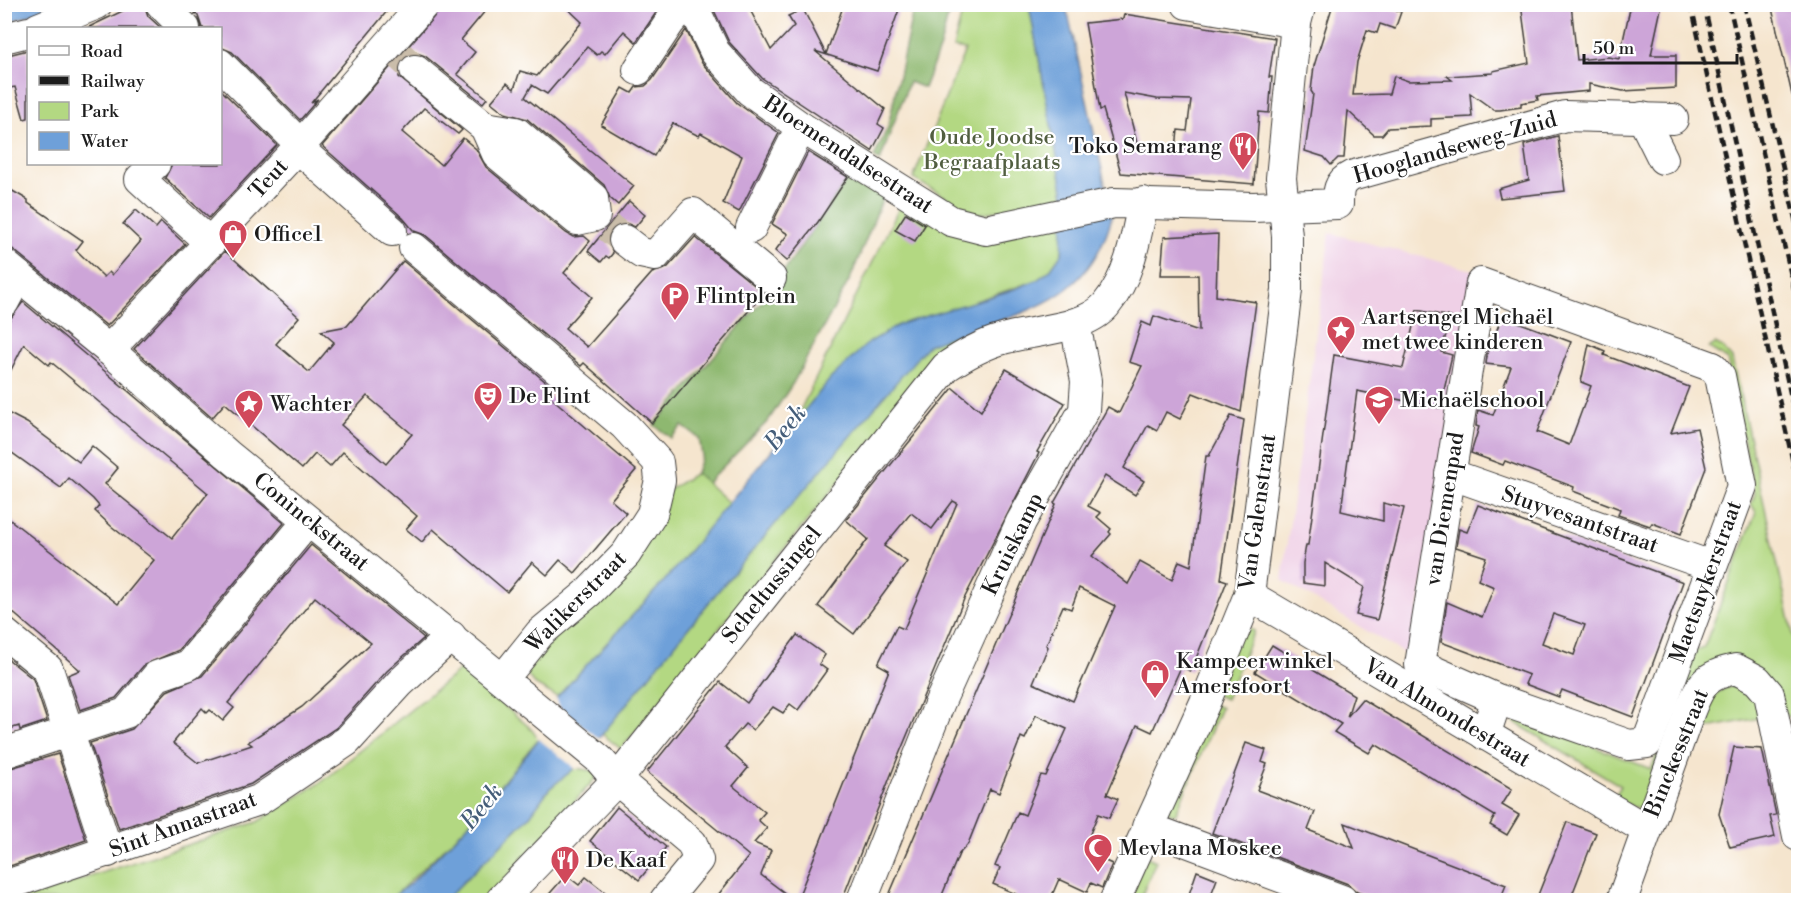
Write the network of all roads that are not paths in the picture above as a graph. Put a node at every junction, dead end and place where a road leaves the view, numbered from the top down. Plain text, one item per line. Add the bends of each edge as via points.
1 (97, 4) edge
2 (161, 4) edge
3 (686, 4) edge
4 (692, 4) edge
5 (1187, 4) edge
6 (420, 6) edge
7 (1299, 14) edge
8 (40, 27) edge
9 (184, 27) edge
10 (27, 32) edge
11 (4, 38) edge
12 (401, 57) junction
13 (222, 66) edge
14 (638, 70) dead end
15 (1642, 117) junction
16 (1673, 119) dead end
17 (801, 127) junction
18 (299, 146) junction
19 (1663, 159) dead end
20 (154, 165) edge
21 (1143, 202) junction
22 (1114, 203) joint
23 (1284, 206) junction
24 (751, 228) dead end
25 (210, 243) junction
26 (11, 270) edge
27 (771, 278) dead end
28 (1481, 282) joint
29 (4, 302) edge
30 (1075, 323) junction
31 (109, 350) junction
32 (1450, 474) junction
33 (308, 521) junction
34 (1711, 566) junction
35 (1249, 595) junction
36 (4, 633) edge
37 (451, 636) junction
38 (1420, 665) joint
39 (503, 679) junction
40 (1497, 699) junction
41 (70, 732) junction
42 (1485, 735) junction
43 (4, 753) edge
44 (608, 769) junction
45 (1147, 827) junction
46 (1647, 830) junction
47 (1798, 836) edge
48 (108, 852) junction
49 (4, 886) edge
50 (501, 900) edge
51 (665, 900) edge
52 (862, 900) edge
53 (1114, 900) edge
54 (1341, 900) edge
55 (1622, 900) edge

1 - 8 street
2 - 9 street
3 - 14 street
4 - 17 street, Bloemendalsestraat via 715,52 731,73
5 - 7 street
6 - 12 street, Teut
7 - 23 street, Van Galenstraat via 1283,150
10 - 11 street
12 - 18 street, Teut
12 - 27 street via 485,127 497,154 577,220 609,228 641,253 655,256 693,213
13 - 18 street
15 - 16 street, Hooglandseweg-Zuid
15 - 19 street
15 - 23 street, Hooglandseweg-Zuid via 1565,116 1351,176 1341,183 1338,204
17 - 22 street, Bloemendalsestraat via 951,221 970,228 986,230
17 - 24 street
18 - 25 street, Teut
18 - 39 street, Walikerstraat via 624,425 658,462 660,480 652,514 626,554 588,593 540,633
20 - 25 street via 140,179
21 - 22 street, Hooglandseweg-Zuid
21 - 23 street, Hooglandseweg-Zuid
21 - 30 street via 1136,245 1123,277 1105,306
23 - 35 street, Van Galenstraat via 1287,290
25 - 31 street, Teut
26 - 29 street
26 - 31 street, Coninckstraat
28 - 32 street, van Diemenpad
28 - 34 street, Maetsuykerstraat via 1713,367 1720,376 1742,486
30 - 44 street, Scheltussingel via 975,349 946,368
30 - 52 street, Kruiskamp via 1086,381 1084,410 1021,522 944,691
31 - 33 street, Coninckstraat
32 - 34 street, Stuyvesantstraat
32 - 38 street, van Diemenpad
33 - 37 street, Coninckstraat
33 - 41 street via 189,666 157,676 126,713
34 - 40 street, Maetsuykerstraat via 1647,743 1629,745
35 - 42 street, Van Almondestraat
35 - 45 street, Van Galenstraat via 1207,698
36 - 41 street via 48,669
37 - 39 street, Coninckstraat
37 - 48 street, Sint Annastraat via 346,741 259,800
38 - 40 street, Maetsuykerstraat
39 - 44 street, Coninckstraat
40 - 42 street
41 - 43 street
41 - 48 street
42 - 46 street, Van Almondestraat
44 - 50 street, Scheltussingel
44 - 51 street, Coninckstraat via 692,843 698,860
45 - 53 street, Van Galenstraat
45 - 54 street
46 - 47 street, Binckesstraat via 1701,685 1717,673 1736,669 1756,680 1769,694
46 - 55 street
48 - 49 street, Sint Annastraat

